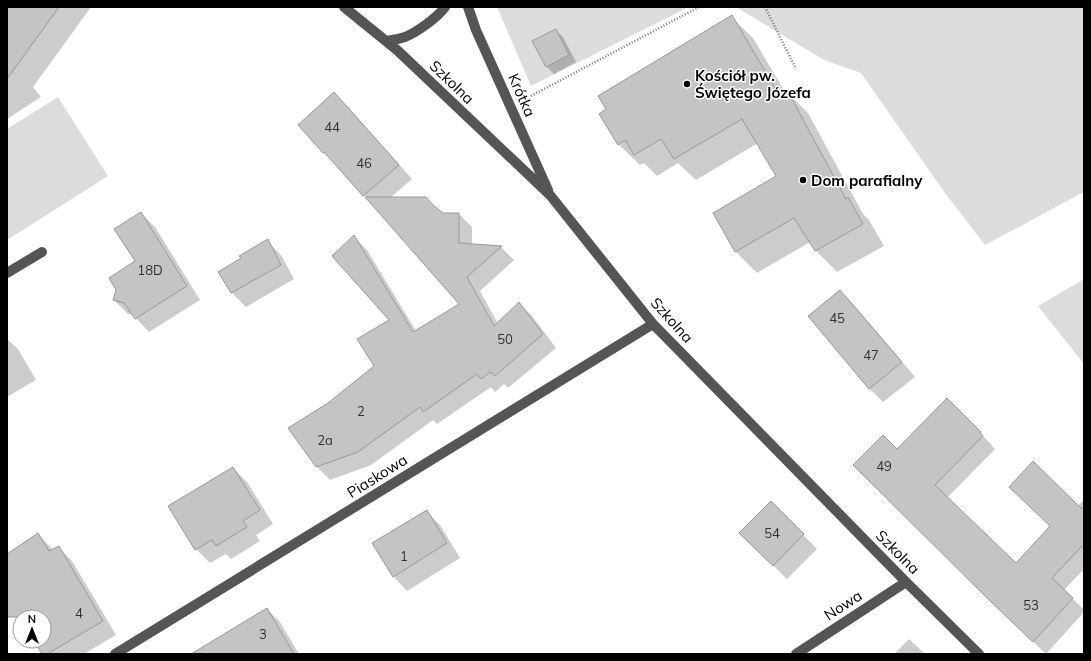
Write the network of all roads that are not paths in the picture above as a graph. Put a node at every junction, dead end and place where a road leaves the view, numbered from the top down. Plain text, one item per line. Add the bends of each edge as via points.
1 (344, 7) edge
2 (445, 7) edge
3 (468, 7) edge
4 (386, 41) junction
5 (550, 195) junction
6 (42, 252) dead end
7 (7, 273) edge
8 (654, 324) junction
9 (906, 582) junction
10 (115, 654) edge
11 (796, 654) edge
12 (980, 654) edge

1 - 4 street, Szkolna
2 - 4 street via 426,25 405,37
3 - 5 street, Krótka
4 - 5 street, Szkolna
5 - 8 street, Szkolna
6 - 7 street
8 - 9 street, Szkolna
8 - 10 street, Piaskowa
9 - 11 street, Nowa
9 - 12 street, Szkolna

